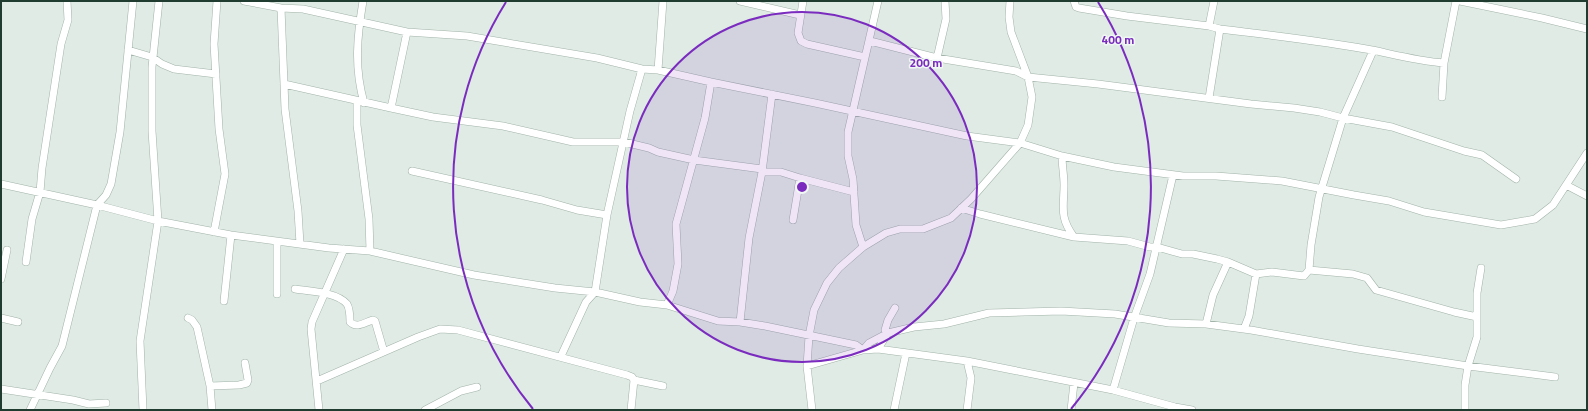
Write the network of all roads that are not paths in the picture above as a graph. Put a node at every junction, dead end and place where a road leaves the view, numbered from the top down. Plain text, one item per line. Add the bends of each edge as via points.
1 (67, 1) edge
2 (133, 1) edge
3 (159, 1) edge
4 (217, 1) edge
5 (244, 1) edge
6 (364, 1) edge
7 (663, 1) edge
8 (740, 1) edge
9 (803, 1) edge
10 (878, 1) edge
11 (945, 1) edge
12 (1010, 1) edge
13 (1074, 1) edge
14 (1214, 1) edge
15 (1456, 1) edge
16 (1460, 1) edge
17 (281, 8) junction
18 (800, 15) junction
19 (360, 21) junction
20 (1209, 26) junction
21 (1220, 29) junction
22 (1587, 30) edge
23 (407, 32) junction
24 (870, 41) junction
25 (128, 50) junction
26 (1373, 51) junction
27 (152, 57) junction
28 (865, 57) junction
29 (937, 58) junction
30 (1444, 63) junction
31 (642, 69) junction
32 (658, 70) junction
33 (216, 74) junction
34 (1028, 77) junction
35 (711, 82) junction
36 (284, 84) junction
37 (772, 94) junction
38 (1442, 97) dead end
39 (1209, 98) junction
40 (360, 102) junction
41 (391, 108) junction
42 (854, 111) junction
43 (1343, 118) junction
44 (624, 142) junction
45 (1020, 143) junction
46 (1587, 153) edge
47 (1062, 156) junction
48 (694, 160) junction
49 (764, 160) junction
50 (762, 170) junction
51 (412, 171) dead end
52 (781, 172) junction
53 (1173, 175) junction
54 (800, 178) junction
55 (1516, 179) dead end
56 (1, 184) edge
57 (1566, 185) junction
58 (1321, 189) junction
59 (40, 192) junction
60 (854, 192) junction
61 (1587, 196) edge
62 (97, 205) junction
63 (961, 208) junction
64 (607, 215) junction
65 (1064, 219) junction
66 (793, 220) dead end
67 (158, 221) junction
68 (1047, 230) junction
69 (214, 232) junction
70 (231, 235) junction
71 (1074, 237) junction
72 (277, 242) junction
73 (300, 244) junction
74 (863, 247) junction
75 (1157, 247) junction
76 (7, 250) dead end
77 (344, 250) junction
78 (370, 251) junction
79 (26, 262) dead end
80 (1228, 262) junction
81 (1481, 268) dead end
82 (1309, 270) junction
83 (1256, 274) junction
84 (1, 279) edge
85 (295, 289) dead end
86 (595, 292) junction
87 (278, 294) dead end
88 (324, 294) junction
89 (224, 301) dead end
90 (667, 305) junction
91 (896, 308) dead end
92 (1477, 317) junction
93 (1, 318) edge
94 (188, 318) dead end
95 (1134, 318) junction
96 (18, 322) dead end
97 (740, 322) junction
98 (1206, 324) junction
99 (1244, 329) junction
100 (888, 332) junction
101 (809, 336) junction
102 (863, 350) junction
103 (878, 350) junction
104 (384, 352) junction
105 (906, 353) junction
106 (561, 356) junction
107 (968, 361) junction
108 (245, 363) dead end
109 (807, 366) junction
110 (1468, 366) junction
111 (1555, 377) dead end
112 (634, 380) junction
113 (317, 381) junction
114 (1074, 383) junction
115 (210, 386) junction
116 (663, 386) dead end
117 (477, 387) dead end
118 (1, 389) edge
119 (1113, 390) junction
120 (37, 396) junction
121 (106, 403) dead end
122 (30, 410) edge
123 (143, 410) edge
124 (212, 410) edge
125 (319, 410) edge
126 (424, 410) edge
127 (631, 410) edge
128 (812, 410) edge
129 (894, 410) edge
130 (967, 410) edge
131 (1071, 410) edge
132 (1192, 410) edge
133 (1465, 410) edge

1 - 59 street via 68,20 61,44
2 - 25 street
3 - 27 street
4 - 33 street via 214,44
5 - 17 street
6 - 19 street
7 - 32 street
8 - 18 street
9 - 18 street
10 - 24 street
11 - 29 street via 946,19
12 - 34 street via 1011,32
13 - 20 street via 1079,8
14 - 20 street
15 - 30 street
16 - 22 street
17 - 19 street via 303,9
17 - 36 street
18 - 28 street via 798,33 801,41
19 - 23 street
19 - 40 street via 357,63
20 - 21 street
21 - 26 street via 1297,38
21 - 39 street
23 - 31 street via 467,36 597,58
23 - 41 street
24 - 28 street
24 - 29 street
25 - 27 street
25 - 62 street via 120,132 111,184
26 - 30 street via 1400,58
26 - 43 street
27 - 33 street via 174,69
27 - 67 street via 152,131
28 - 42 street
29 - 34 street via 1016,71
30 - 38 street
31 - 32 street
31 - 44 street
32 - 35 street
33 - 69 street via 225,174
34 - 39 street
34 - 45 street via 1032,97 1028,125
35 - 37 street
35 - 48 street
36 - 40 street
36 - 73 street
37 - 42 street
37 - 49 street
39 - 43 street via 1294,108
40 - 41 street
40 - 78 street via 357,125 370,219
41 - 44 street via 433,117 503,126 573,142
42 - 45 street via 967,136
42 - 60 street via 848,132 848,156
43 - 55 street via 1392,126 1482,155
43 - 58 street
44 - 48 street
44 - 64 street
45 - 47 street
45 - 63 street
46 - 57 street
47 - 53 street via 1114,167
47 - 65 street
48 - 50 street
48 - 90 street via 676,224 678,264
49 - 50 street
49 - 52 street
50 - 52 street
50 - 97 street via 749,238
51 - 64 street
52 - 54 street
53 - 58 street via 1282,181
53 - 75 street
54 - 60 street
54 - 66 street
56 - 59 street
57 - 58 street via 1553,205 1535,220 1501,226
57 - 61 street
58 - 82 street
59 - 62 street
59 - 79 street via 32,219
60 - 74 street via 856,225
62 - 67 street
62 - 120 street via 62,346
63 - 68 street
63 - 74 street via 951,218 923,229 900,229 886,233
64 - 86 street
65 - 68 street via 1057,228
65 - 71 street
67 - 69 street
67 - 123 street via 140,340
68 - 71 street
69 - 70 street
70 - 72 street
70 - 89 street
71 - 75 street via 1128,241
72 - 73 street
72 - 87 street
73 - 77 street
74 - 101 street via 839,268 827,283 814,310
75 - 80 street
75 - 95 street
76 - 84 street
77 - 78 street
77 - 88 street
78 - 86 street via 474,275
80 - 83 street
80 - 98 street via 1213,295
81 - 92 street
82 - 83 street via 1304,276 1272,272
82 - 92 street via 1353,274 1367,278 1376,290
83 - 99 street via 1249,316
85 - 88 street
86 - 90 street
86 - 106 street via 586,302
88 - 104 street via 341,299 348,305 350,322 353,325 375,321
88 - 113 street via 311,329
90 - 97 street via 718,321
91 - 100 street via 885,326
92 - 110 street via 1477,337
93 - 96 street
94 - 115 street via 197,328
95 - 98 street via 1169,323
95 - 100 street via 1115,314 1061,311 989,313 944,324
95 - 119 street
97 - 101 street
98 - 99 street
99 - 110 street
100 - 102 street via 869,343
100 - 103 street
101 - 102 street via 856,345
101 - 109 street
102 - 103 street
102 - 109 street
103 - 105 street
104 - 106 street via 431,332 450,329
104 - 113 street
105 - 107 street
105 - 129 street
106 - 112 street via 627,375
107 - 114 street
107 - 130 street via 971,378
108 - 115 street via 247,383
109 - 128 street
110 - 111 street
110 - 133 street
112 - 116 street
112 - 127 street
113 - 125 street
114 - 119 street
114 - 131 street
115 - 124 street
117 - 126 street via 460,391
118 - 120 street
119 - 132 street
120 - 121 street via 89,404
120 - 122 street

